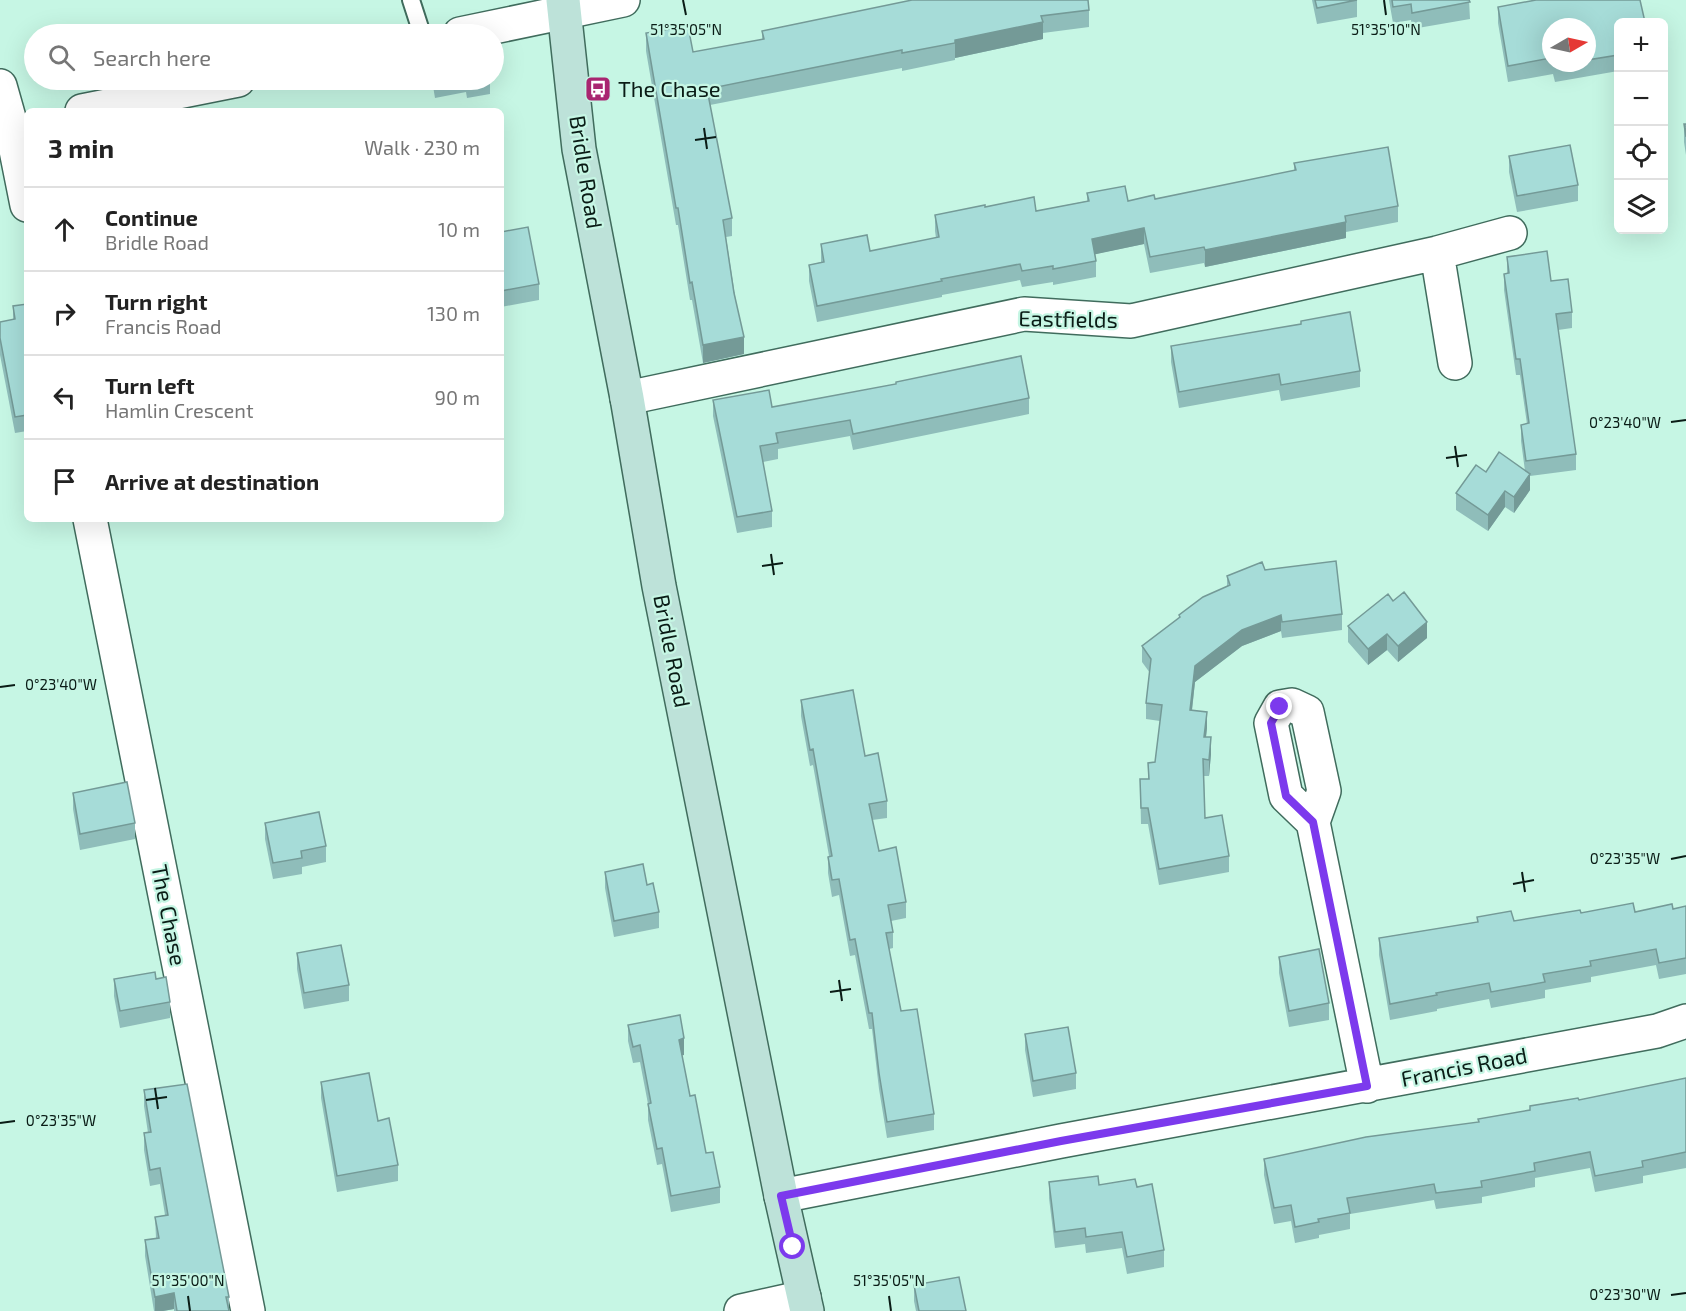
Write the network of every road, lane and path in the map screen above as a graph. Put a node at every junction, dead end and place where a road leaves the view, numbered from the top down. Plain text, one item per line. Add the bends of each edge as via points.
1 (411, 0) edge
2 (624, 0) edge
3 (564, 7) edge
4 (419, 24) edge
5 (499, 24) edge
6 (0, 86) edge
7 (188, 90) edge
8 (97, 108) edge
9 (19, 124) edge
10 (24, 175) edge
11 (1510, 233) dead end
12 (1437, 253) junction
13 (1455, 363) dead end
14 (627, 398) junction
15 (91, 522) edge
16 (1313, 822) dead end
17 (1686, 1021) edge
18 (1367, 1086) junction
19 (781, 1196) junction
20 (806, 1304) edge
21 (248, 1311) edge
22 (741, 1311) edge

1 - 4 lane
2 - 3 street
3 - 5 street
3 - 14 street, Bridle Road via 579,150
6 - 9 street
7 - 8 street
9 - 10 street
11 - 12 street, Eastfields
12 - 13 street
12 - 14 street, Eastfields via 1131,321 1024,314
14 - 19 street, Bridle Road via 658,586
15 - 21 street, The Chase
16 - 18 street
17 - 18 street, Francis Road via 1657,1031
18 - 19 street, Francis Road
19 - 20 street, Bridle Road
20 - 22 street

